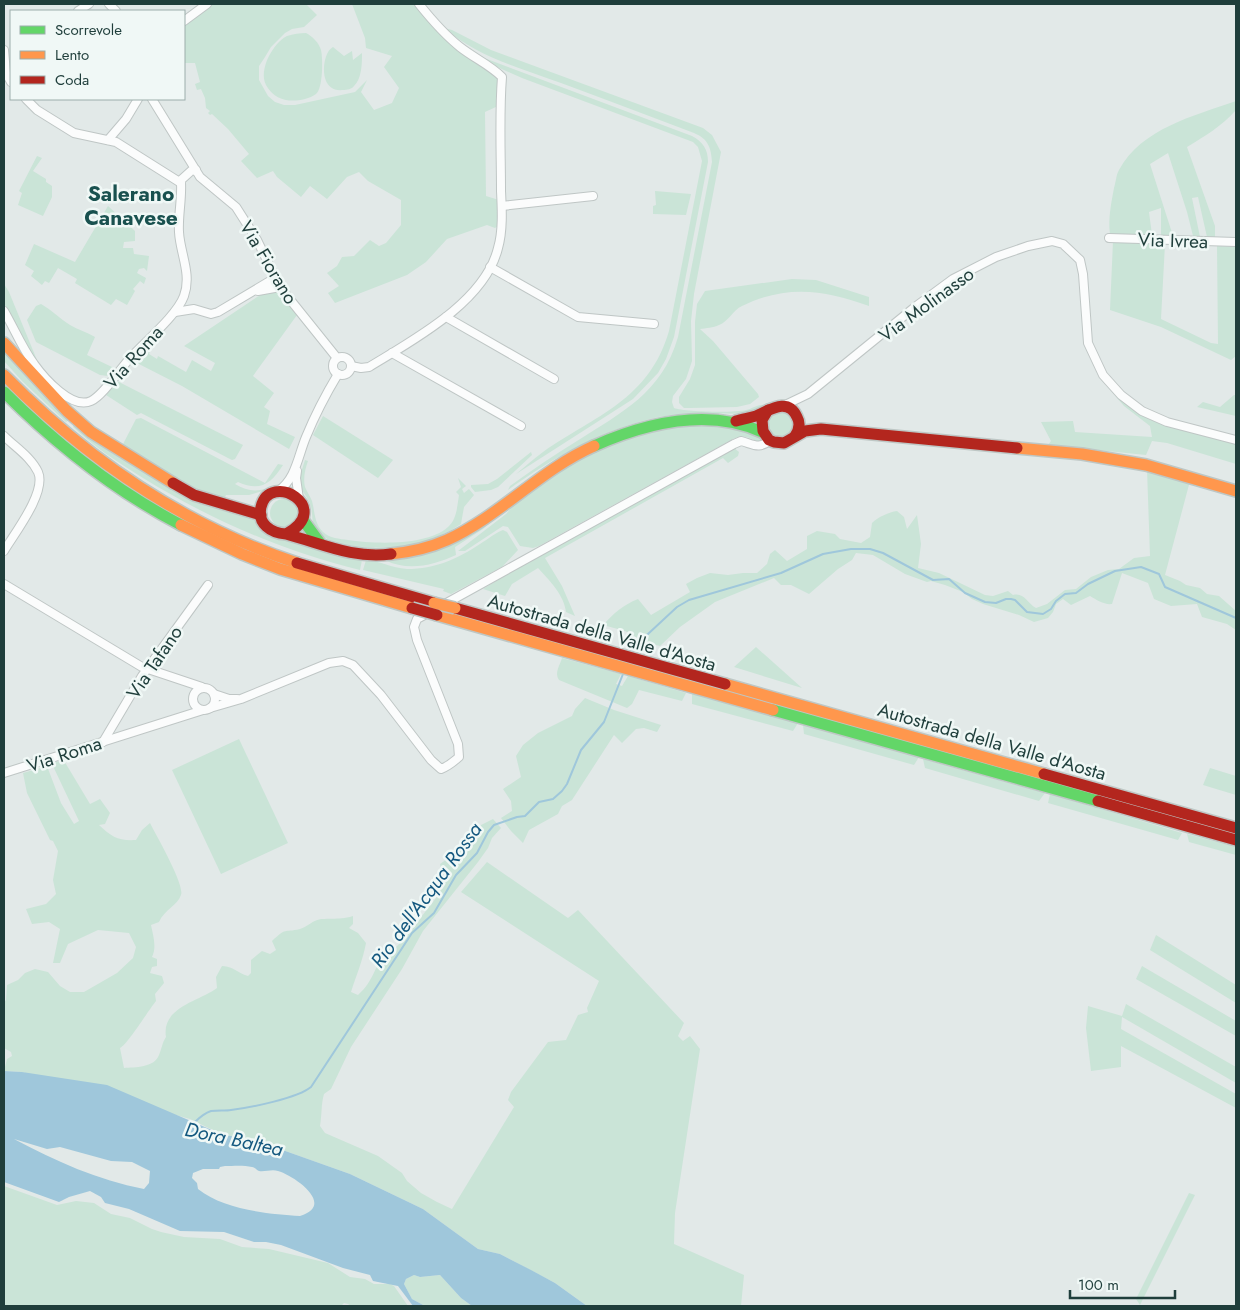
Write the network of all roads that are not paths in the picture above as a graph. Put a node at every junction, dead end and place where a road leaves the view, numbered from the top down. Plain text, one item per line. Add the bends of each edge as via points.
1 (208, 4) edge
2 (419, 4) edge
3 (185, 20) edge
4 (4, 51) edge
5 (10, 80) edge
6 (27, 100) edge
7 (137, 100) edge
8 (153, 100) edge
9 (108, 140) junction
10 (196, 170) junction
11 (181, 182) junction
12 (593, 196) dead end
13 (502, 206) junction
14 (1109, 238) dead end
15 (1236, 242) edge
16 (490, 267) junction
17 (275, 278) junction
18 (280, 287) junction
19 (252, 292) junction
20 (184, 295) junction
21 (194, 309) junction
22 (4, 311) edge
23 (175, 312) junction
24 (446, 318) junction
25 (654, 324) dead end
26 (4, 343) edge
27 (392, 353) junction
28 (337, 358) junction
29 (351, 366) junction
30 (338, 374) junction
31 (4, 375) edge
32 (554, 379) dead end
33 (4, 392) edge
34 (808, 394) junction
35 (784, 406) junction
36 (768, 410) junction
37 (797, 416) junction
38 (734, 421) junction
39 (521, 426) dead end
40 (821, 429) junction
41 (4, 436) edge
42 (766, 436) junction
43 (795, 436) junction
44 (1236, 440) edge
45 (299, 460) junction
46 (1236, 491) edge
47 (272, 494) junction
48 (299, 499) junction
49 (229, 504) junction
50 (260, 515) junction
51 (303, 520) junction
52 (286, 534) junction
53 (320, 543) junction
54 (4, 551) edge
55 (4, 584) edge
56 (208, 585) dead end
57 (558, 643) junction
58 (147, 669) junction
59 (178, 680) junction
60 (202, 687) junction
61 (214, 694) junction
62 (241, 699) junction
63 (193, 701) junction
64 (207, 709) junction
65 (181, 718) junction
66 (103, 742) junction
67 (4, 773) edge
68 (1196, 823) junction
69 (1236, 828) edge
70 (1236, 840) edge

1 - 3 street
2 - 13 street via 460,47 502,77
4 - 5 street
6 - 9 street via 36,110 74,133
7 - 9 street
8 - 10 street, Via Fiorano
9 - 11 street
10 - 11 street via 190,171
10 - 17 street, Via Fiorano via 236,207 257,240
11 - 20 street, Via Roma via 179,230 187,270
12 - 13 street
13 - 16 street via 499,248
14 - 15 street, Via Ivrea
16 - 24 street via 481,282
16 - 25 street via 578,317
17 - 18 street, Via Fiorano
17 - 19 street
18 - 19 street
18 - 28 street, Via Fiorano
19 - 21 street via 218,312 211,314
20 - 21 street
20 - 23 street, Via Roma
21 - 23 street
22 - 23 street, Via Roma via 34,364 64,396 85,402 101,393
24 - 27 street
24 - 32 street
26 - 49 main road via 67,412 92,432 178,486 207,500
27 - 29 street via 369,366
27 - 39 street
28 - 29 street via 345,357
28 - 30 street via 333,368
29 - 30 street via 347,374
30 - 45 street via 306,437
31 - 57 main road, Autostrada della Valle d'Aosta, bridge via 32,405 97,458 146,492 228,536 284,559 455,608
33 - 57 main road, Autostrada della Valle d'Aosta, bridge via 90,467 140,502 193,532 286,571 437,615
34 - 35 street
34 - 37 street via 800,403
34 - 44 street, Via Molinasso via 953,279 996,257 1052,241 1063,244 1080,260 1088,342 1103,375 1121,396 1142,411 1167,422
35 - 36 main road
35 - 37 main road via 791,408
36 - 38 main road
36 - 42 main road via 762,420
37 - 40 main road via 806,425
37 - 43 main road via 799,428
38 - 42 main road
38 - 53 main road via 670,422 619,434 545,474 462,531 413,551 359,554
40 - 43 main road via 807,430
40 - 46 main road via 1082,454 1146,465
41 - 54 street via 30,459 39,473 40,483 36,497
42 - 43 main road via 777,443 790,441
42 - 62 street, Via Roma via 761,446 741,441 734,444 417,619 414,633 458,744 459,757 451,765 441,769 437,766 381,695 353,665 343,660
45 - 47 street via 289,482
45 - 48 street via 296,478
47 - 48 main road via 291,493
47 - 49 main road via 251,503
47 - 50 main road via 262,506
48 - 51 main road via 304,510
49 - 50 main road
50 - 52 main road via 272,532
51 - 52 main road
51 - 53 main road
52 - 53 main road
55 - 58 street
56 - 58 street, Via Tafano
57 - 68 main road, Autostrada della Valle d'Aosta
58 - 59 street
58 - 66 street, Via Tafano
59 - 60 street
59 - 63 street via 190,691
60 - 61 street via 209,688
60 - 63 street via 195,691
61 - 62 street
61 - 64 street via 215,703
62 - 64 street, Via Roma
63 - 64 street via 199,709
63 - 65 street
64 - 65 street, Via Roma
65 - 66 street, Via Roma
66 - 67 street, Via Roma
68 - 69 main road, Autostrada della Valle d'Aosta
68 - 70 main road, Autostrada della Valle d'Aosta

